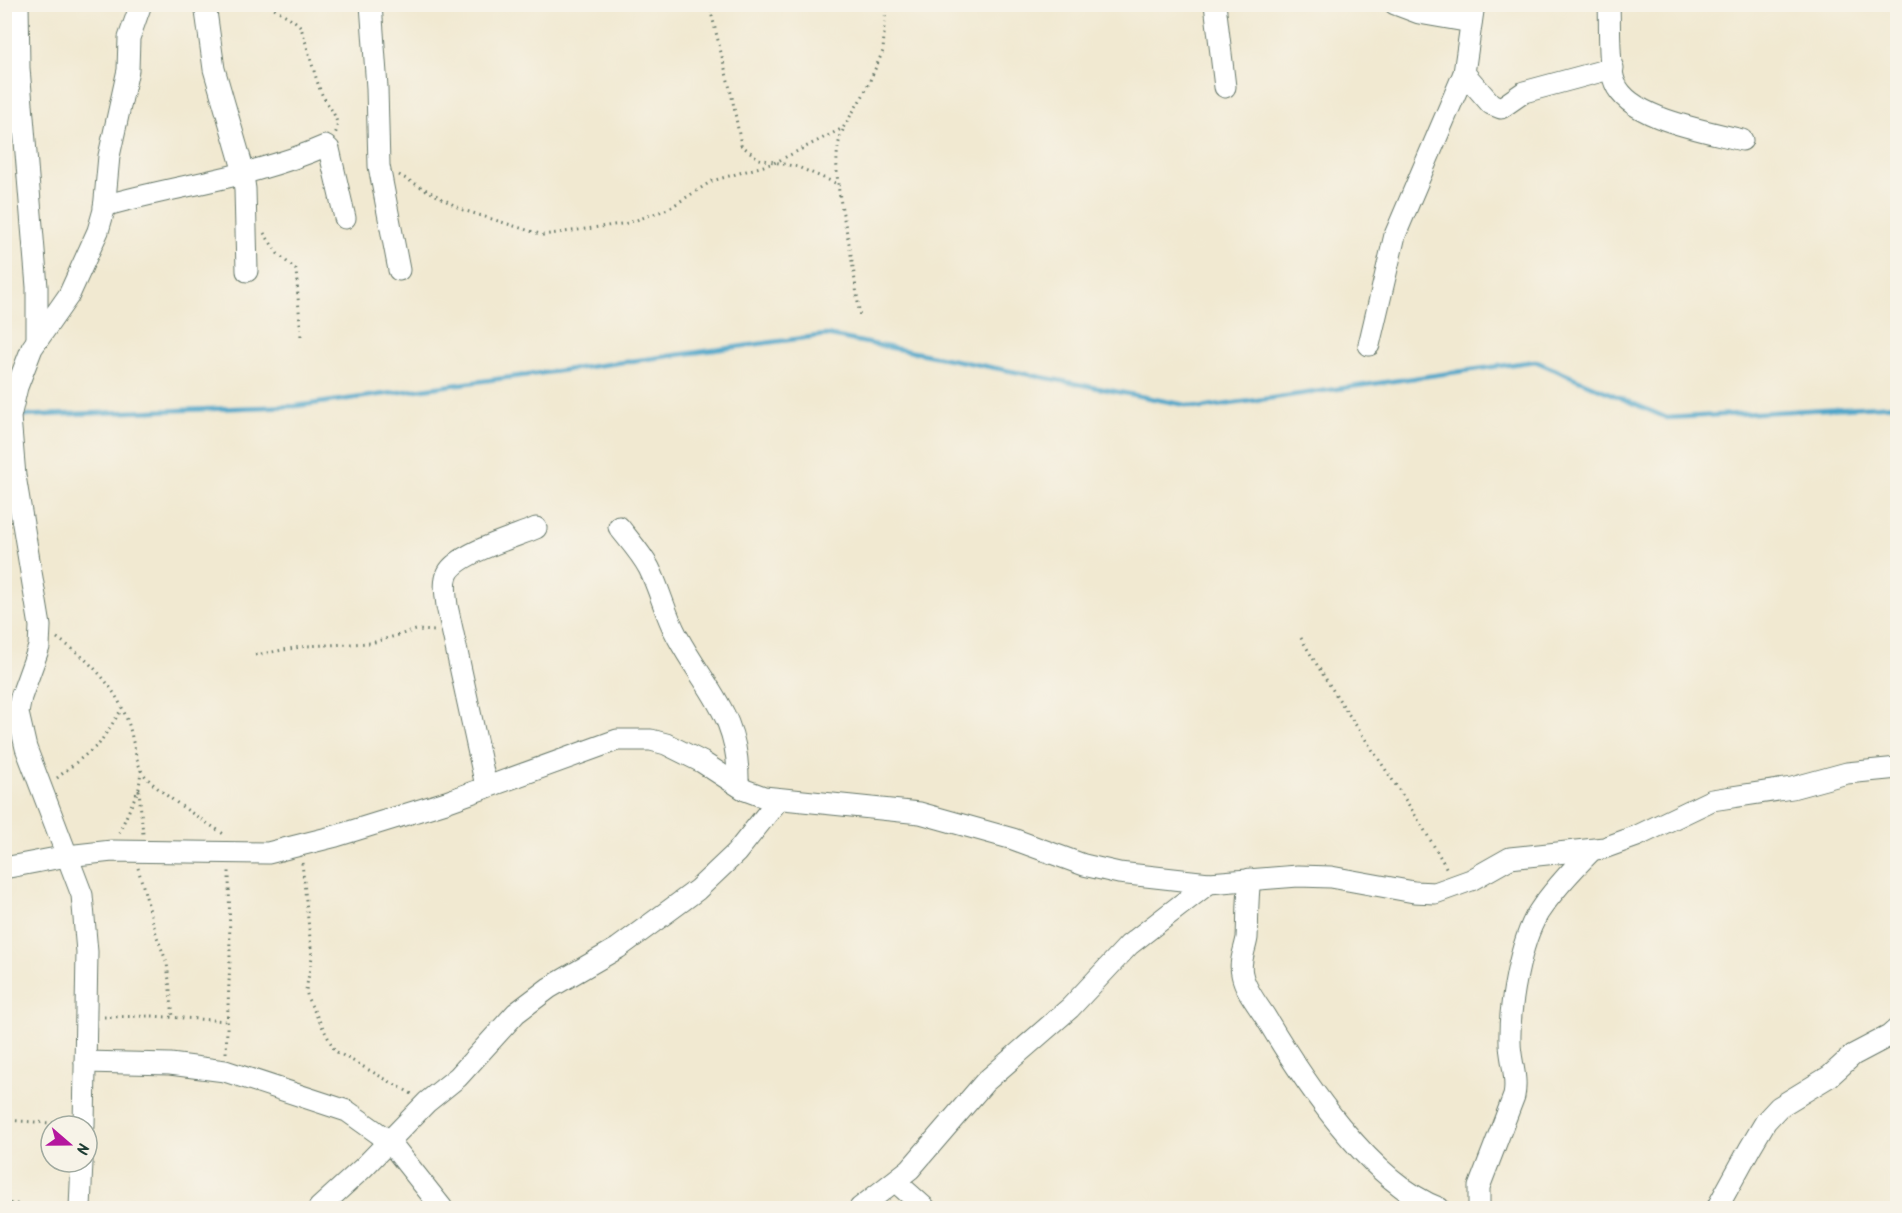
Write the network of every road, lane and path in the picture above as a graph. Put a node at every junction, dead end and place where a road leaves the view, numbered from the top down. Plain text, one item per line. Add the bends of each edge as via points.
1 (18, 4) edge
2 (141, 4) edge
3 (205, 4) edge
4 (270, 4) edge
5 (371, 4) edge
6 (709, 4) edge
7 (886, 4) edge
8 (1215, 4) edge
9 (1395, 4) edge
10 (1609, 4) edge
11 (1473, 13) edge
12 (1613, 68) junction
13 (1464, 73) junction
14 (1225, 87) dead end
15 (843, 128) junction
16 (1742, 140) dead end
17 (329, 149) junction
18 (379, 162) junction
19 (774, 163) junction
20 (242, 174) junction
21 (840, 185) junction
22 (104, 206) junction
23 (246, 211) junction
24 (345, 218) dead end
25 (399, 270) dead end
26 (247, 271) dead end
27 (860, 318) dead end
28 (301, 337) dead end
29 (38, 340) junction
30 (1369, 345) dead end
31 (619, 527) dead end
32 (536, 528) dead end
33 (40, 626) junction
34 (452, 633) junction
35 (1301, 638) dead end
36 (255, 655) dead end
37 (13, 698) edge
38 (122, 709) junction
39 (1898, 768) edge
40 (141, 770) junction
41 (738, 785) junction
42 (486, 786) junction
43 (139, 788) junction
44 (41, 790) junction
45 (779, 799) junction
46 (301, 845) junction
47 (1592, 850) junction
48 (112, 851) junction
49 (139, 852) junction
50 (251, 853) junction
51 (228, 854) junction
52 (67, 856) junction
53 (4, 868) edge
54 (1250, 879) junction
55 (1209, 883) junction
56 (1456, 886) junction
57 (173, 1017) junction
58 (86, 1019) junction
59 (228, 1021) junction
60 (1898, 1028) edge
61 (85, 1062) junction
62 (225, 1071) junction
63 (427, 1102) junction
64 (79, 1114) edge
65 (4, 1120) edge
66 (39, 1123) edge
67 (389, 1141) junction
68 (82, 1174) edge
69 (897, 1182) junction
70 (4, 1203) edge
71 (59, 1209) edge
72 (81, 1209) edge
73 (320, 1209) edge
74 (442, 1209) edge
75 (860, 1209) edge
76 (925, 1209) edge
77 (1439, 1209) edge
78 (1479, 1209) edge
79 (1717, 1209) edge

1 - 29 street
2 - 22 street via 129,38 128,70 109,156
3 - 20 street via 214,69
4 - 17 path via 302,29 311,67 337,123
5 - 18 street
6 - 19 path via 741,145 759,159
7 - 15 path via 883,51
8 - 14 street
9 - 11 street via 1419,13
10 - 12 street
11 - 13 street
12 - 13 street via 1524,92 1501,108 1491,104
12 - 16 street via 1622,97 1634,107
13 - 30 street via 1395,235
15 - 19 path
15 - 21 path via 838,147
17 - 20 street via 325,146
17 - 24 street
18 - 19 path via 463,210 543,235 628,224 668,209 712,181
18 - 25 street
19 - 21 path via 798,167
20 - 22 street
20 - 23 street
21 - 27 path
22 - 29 street via 78,278
23 - 26 street
23 - 28 path via 278,254 296,270
29 - 33 street via 17,387 10,437
31 - 41 street via 649,568 677,635 732,728
32 - 34 street via 457,561 445,586
33 - 37 street via 39,648
33 - 38 path via 82,655 107,681
34 - 36 path via 416,630 371,643 306,646
34 - 42 street
35 - 56 path via 1426,831
37 - 44 street
38 - 40 path
38 - 44 path via 99,744
39 - 47 street via 1846,773 1792,788 1712,800 1637,836
40 - 43 path
40 - 50 path via 151,783
41 - 42 street via 666,744 635,738 600,744 549,766
41 - 45 street via 752,793
42 - 46 street via 446,802
43 - 48 path
43 - 49 path
44 - 52 street
45 - 55 street via 920,813 1013,839 1084,865
45 - 63 street via 736,853 697,891 618,948 549,988 516,1013 458,1077
46 - 50 street
46 - 63 path via 312,957 306,994 329,1042 346,1059
47 - 56 street via 1510,858
47 - 78 street via 1538,913 1526,944 1511,1017 1509,1044 1516,1083 1514,1096 1479,1186
48 - 49 street
48 - 52 street
49 - 51 street
49 - 57 path via 157,937 167,963
50 - 51 street
51 - 59 path
52 - 53 street
52 - 58 street via 82,896 85,920
54 - 55 street
54 - 56 street via 1331,877 1435,893
54 - 77 street via 1247,938 1241,965 1245,984 1291,1059 1354,1141 1405,1190
55 - 69 street via 1129,945 1070,1008 985,1082
57 - 58 path
57 - 59 path
58 - 61 street
59 - 62 path
60 - 79 street via 1779,1107 1766,1121
61 - 62 street via 170,1064
61 - 64 street
62 - 67 street via 347,1111
63 - 67 street
65 - 66 path
67 - 73 street
67 - 74 street
68 - 72 street
69 - 75 street
69 - 76 street
70 - 71 path

